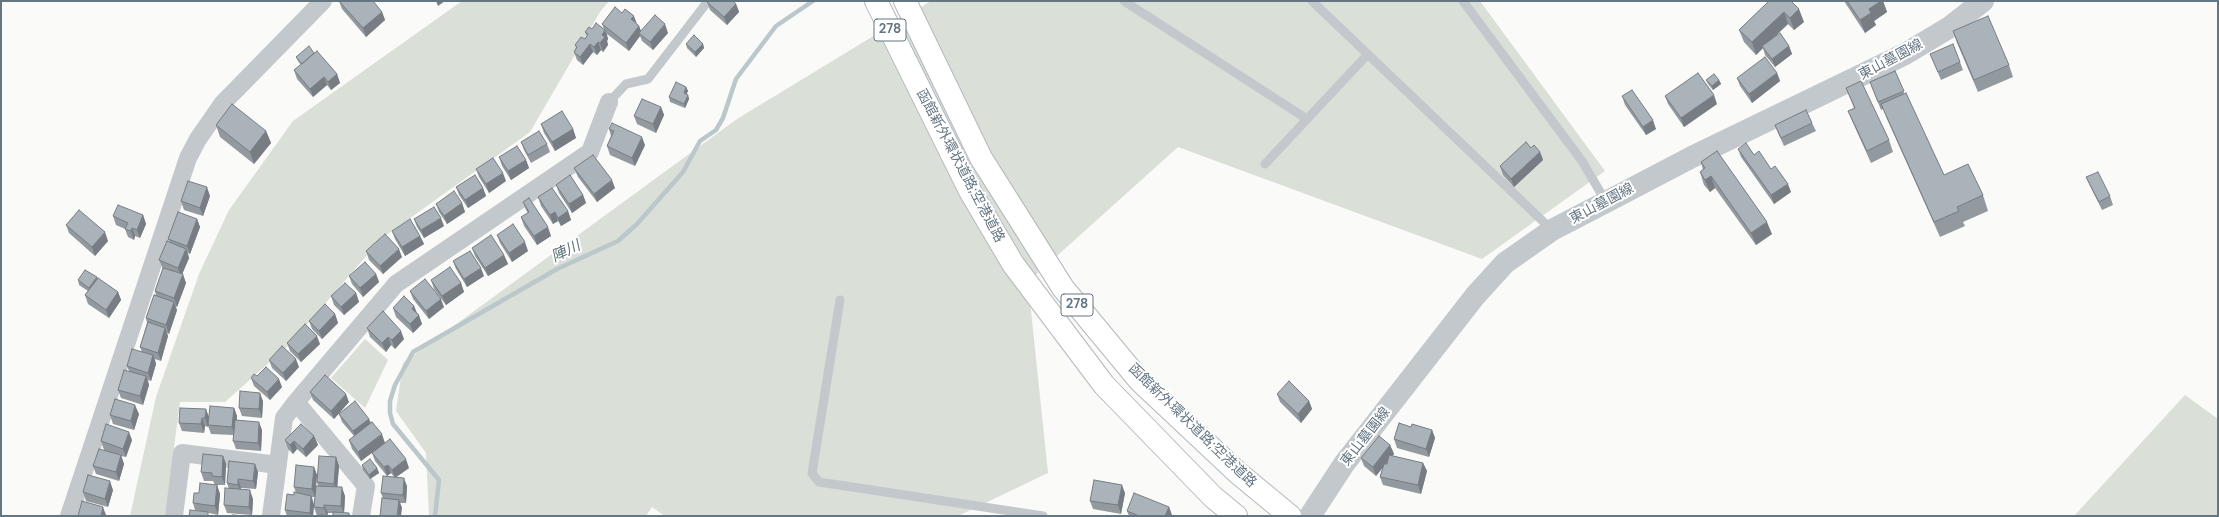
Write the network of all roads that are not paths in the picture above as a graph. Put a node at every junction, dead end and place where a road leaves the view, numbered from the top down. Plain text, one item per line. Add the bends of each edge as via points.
1 (323, 1) edge
2 (708, 1) edge
3 (876, 1) edge
4 (905, 1) edge
5 (1124, 1) edge
6 (1312, 1) edge
7 (1463, 1) edge
8 (1983, 1) edge
9 (1368, 54) junction
10 (609, 102) joint
11 (1307, 119) junction
12 (1265, 164) dead end
13 (1606, 202) junction
14 (1552, 230) junction
15 (840, 300) dead end
16 (296, 402) junction
17 (278, 465) junction
18 (1314, 508) edge
19 (69, 516) edge
20 (174, 516) edge
21 (270, 516) edge
22 (361, 516) edge
23 (1042, 516) edge
24 (1236, 516) edge
25 (1290, 516) edge

1 - 19 street via 223,103 188,158
2 - 10 lane via 648,79 626,84
3 - 24 highway, 函館新外環状道路;空港道路 / 278 via 970,191 1012,264 1104,385 1213,497
4 - 25 highway, 函館新外環状道路;空港道路 / 278 via 981,158 1063,288 1140,381 1238,473
5 - 11 lane
6 - 9 lane
7 - 13 lane via 1582,161
8 - 13 street, 東山墓園線 via 1950,27 1905,54 1692,157
9 - 11 lane
9 - 14 lane
10 - 16 street via 590,152 396,284
11 - 12 lane
13 - 14 street, 東山墓園線
14 - 18 street, 東山墓園線 via 1505,263 1475,296 1344,464
15 - 23 lane via 812,473 819,482
16 - 17 street via 284,418
16 - 22 street via 366,486
17 - 20 street via 182,453
17 - 21 street

